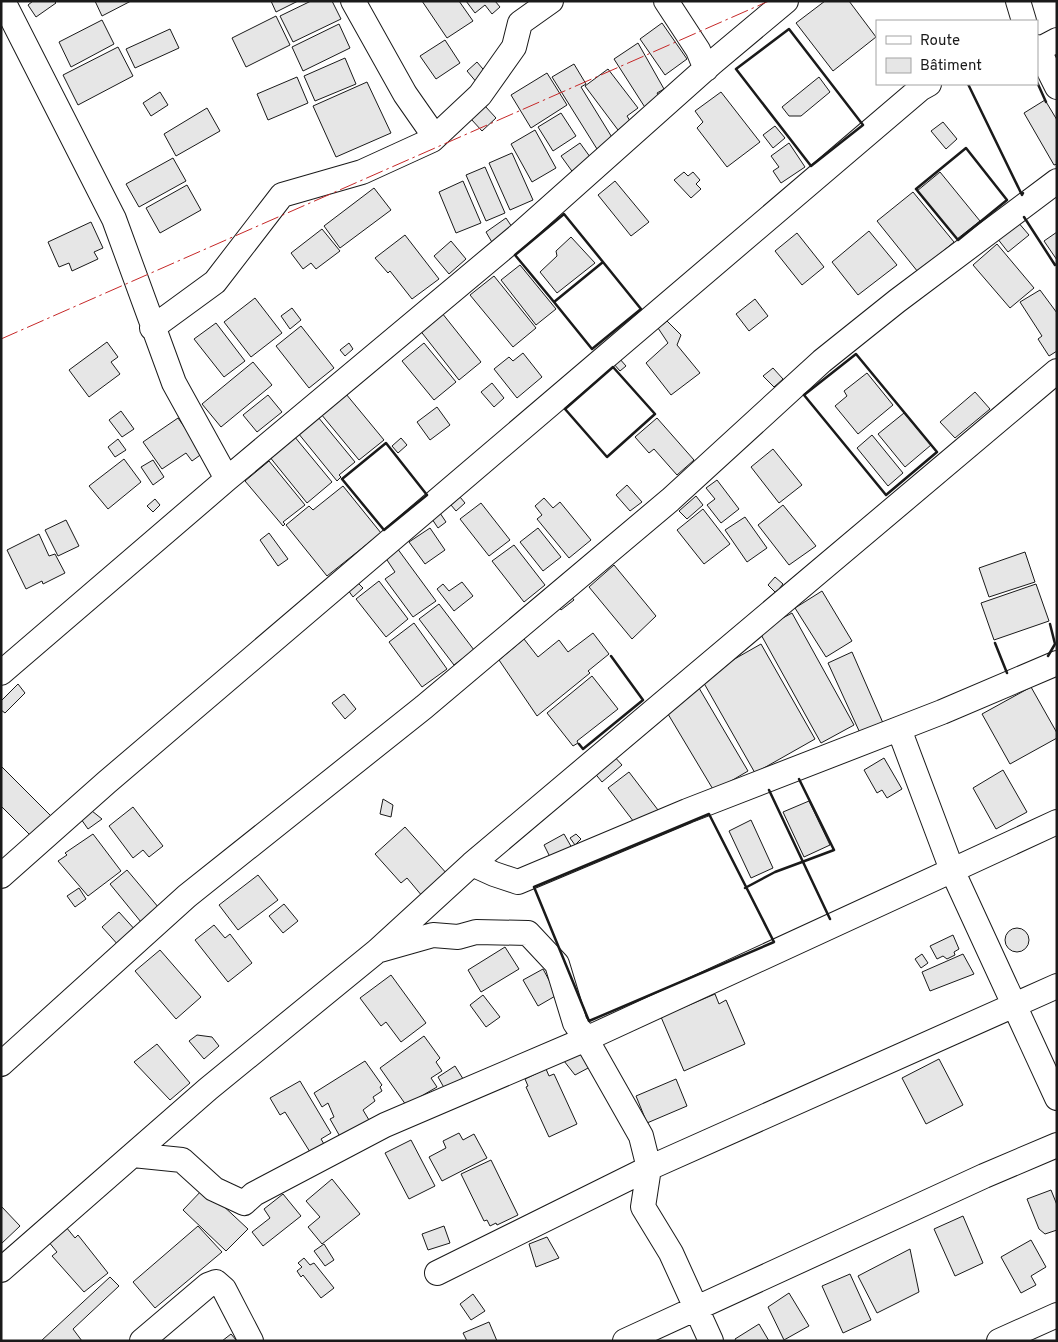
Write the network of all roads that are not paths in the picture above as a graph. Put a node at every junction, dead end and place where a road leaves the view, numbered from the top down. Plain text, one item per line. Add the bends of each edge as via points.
1 (3, 1) edge
2 (353, 1) edge
3 (551, 1) edge
4 (666, 1) edge
5 (786, 1) edge
6 (1018, 1) edge
7 (1024, 20) edge
8 (1044, 46) edge
9 (706, 69) junction
10 (927, 85) edge
11 (1057, 87) edge
12 (436, 137) junction
13 (1057, 182) edge
14 (152, 328) junction
15 (1057, 372) edge
16 (227, 479) junction
17 (1057, 663) edge
18 (1, 673) edge
19 (899, 729) junction
20 (1057, 822) edge
21 (472, 864) junction
22 (952, 870) junction
23 (1, 876) edge
24 (377, 951) junction
25 (1057, 986) edge
26 (1015, 1005) junction
27 (586, 1039) junction
28 (1, 1064) edge
29 (1057, 1098) edge
30 (1057, 1145) edge
31 (133, 1154) junction
32 (649, 1168) junction
33 (1, 1270) edge
34 (437, 1273) dead end
35 (697, 1308) junction
36 (1057, 1315) edge
37 (142, 1341) edge
38 (251, 1341) edge
39 (625, 1341) edge
40 (710, 1341) edge
41 (999, 1341) edge

1 - 14 street via 114,219
2 - 12 street via 405,94
3 - 12 street via 520,24 514,47 480,95
4 - 9 street via 698,50
5 - 9 street
6 - 7 street
8 - 11 street
9 - 16 street via 519,235
10 - 23 street
12 - 14 street via 362,172 282,195 215,282
13 - 28 street via 897,300 822,361 670,500 424,707 187,896
14 - 16 street via 174,383
15 - 21 street
16 - 18 street
17 - 19 street
19 - 21 street via 678,815 518,882
19 - 22 street
20 - 22 street
21 - 24 street
22 - 26 street
22 - 27 street
24 - 27 street via 433,935 458,937 476,932 528,933 557,964 575,1023
24 - 31 street
25 - 26 street
26 - 29 street
26 - 32 street
27 - 31 street via 385,1125 254,1194 244,1203 214,1188 182,1160
27 - 32 street via 640,1136
30 - 35 street
31 - 33 street
32 - 34 street
32 - 35 street via 643,1207 671,1253
35 - 39 street
35 - 40 street
36 - 41 street
37 - 38 street via 208,1285 216,1282 224,1289

